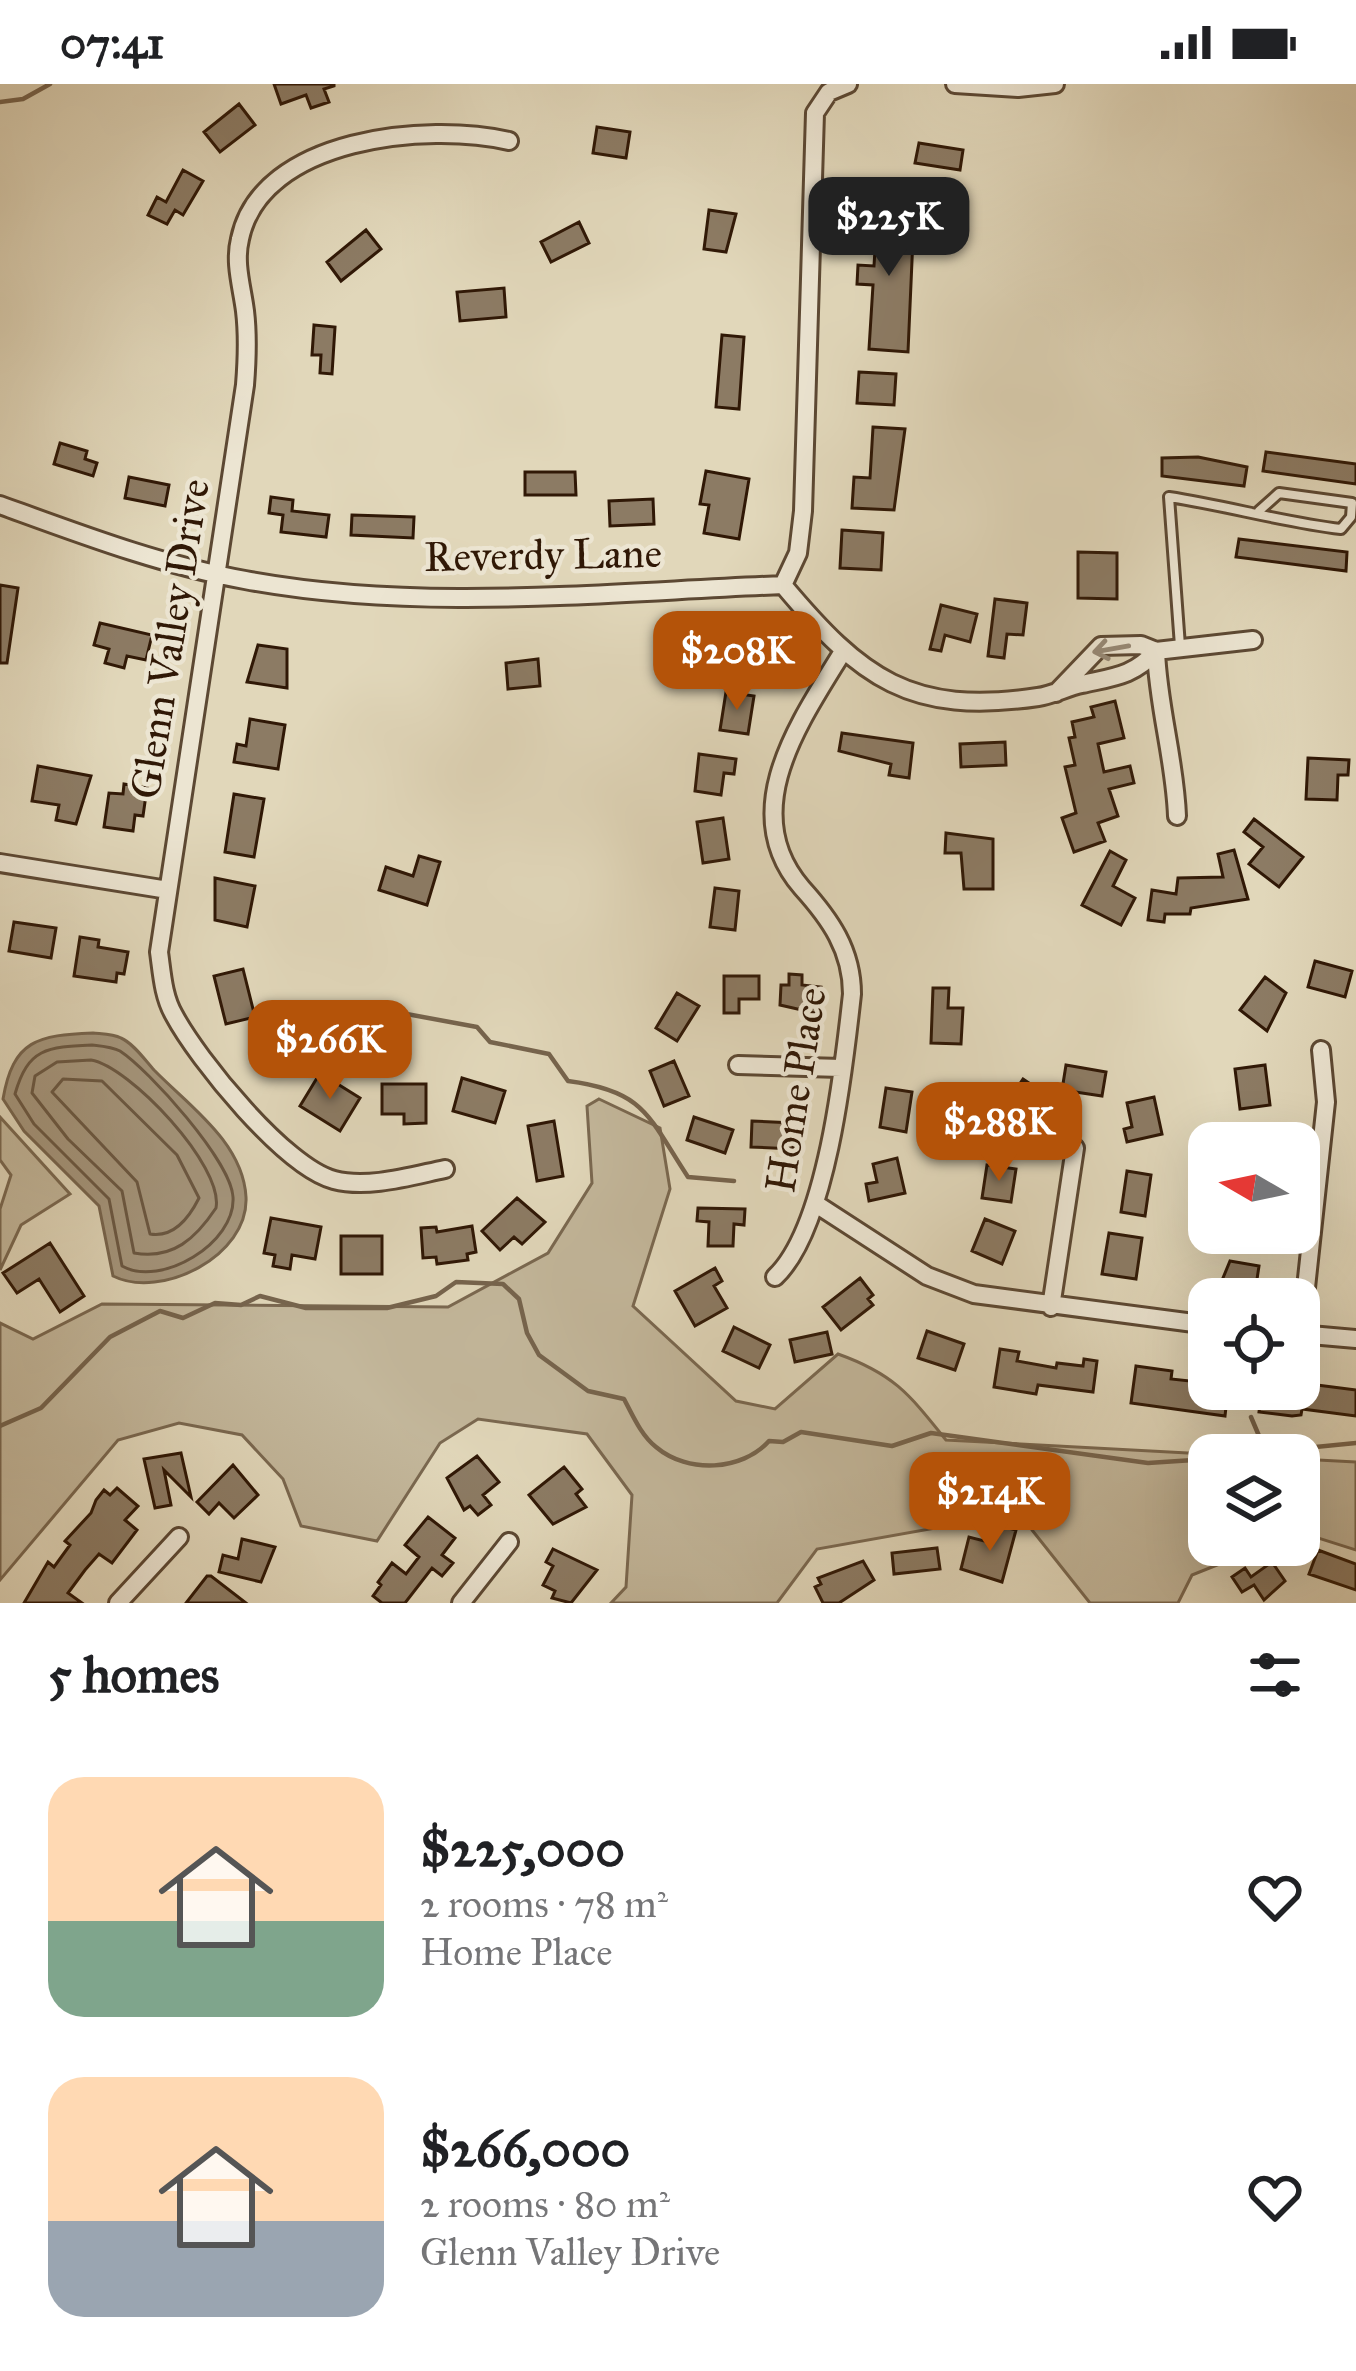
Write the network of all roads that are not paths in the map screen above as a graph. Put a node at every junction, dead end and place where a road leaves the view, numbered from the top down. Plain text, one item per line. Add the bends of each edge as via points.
1 (848, 84) edge
2 (955, 84) edge
3 (1055, 84) edge
4 (509, 141) dead end
5 (0, 505) edge
6 (1258, 511) junction
7 (218, 575) junction
8 (783, 585) junction
9 (1253, 640) dead end
10 (1180, 646) junction
11 (1156, 652) junction
12 (842, 653) junction
13 (1056, 692) junction
14 (1177, 816) dead end
15 (0, 862) edge
16 (168, 890) junction
17 (1322, 1050) dead end
18 (738, 1065) dead end
19 (841, 1068) junction
20 (1075, 1148) dead end
21 (445, 1169) dead end
22 (816, 1204) junction
23 (775, 1276) dead end
24 (1306, 1278) edge
25 (1052, 1307) junction
26 (1188, 1323) edge
27 (1320, 1336) edge
28 (1356, 1339) edge
29 (179, 1537) dead end
30 (508, 1541) dead end
31 (118, 1603) edge
32 (461, 1603) edge

1 - 8 street via 829,92 815,113 803,512 798,554
2 - 3 street
4 - 7 street, Glenn Valley Drive via 456,131 361,144 294,169 254,208 238,245 246,367
5 - 7 street, Reverdy Lane
6 - 6 lane via 1271,520 1341,529 1352,503 1279,493
6 - 10 lane via 1169,497
7 - 8 street, Reverdy Lane via 466,597
7 - 16 street, Glenn Valley Drive
8 - 12 street
9 - 10 street
10 - 11 street
11 - 13 street via 1140,669
11 -> 13 street via 1101,646
11 - 14 street
12 - 13 street via 877,678 933,697 987,701
12 - 19 street, Home Place via 786,754 771,824 778,853 830,919 848,961 852,994
15 - 16 street
16 - 21 street, Glenn Valley Drive via 159,952 172,1013 281,1148 334,1180
17 - 24 street via 1326,1102
18 - 19 street
19 - 22 street, Home Place
20 - 25 street
22 - 23 street, Home Place via 793,1260
22 - 25 street via 927,1276 974,1294
25 - 26 street
27 - 28 street
29 - 31 street
30 - 32 street

